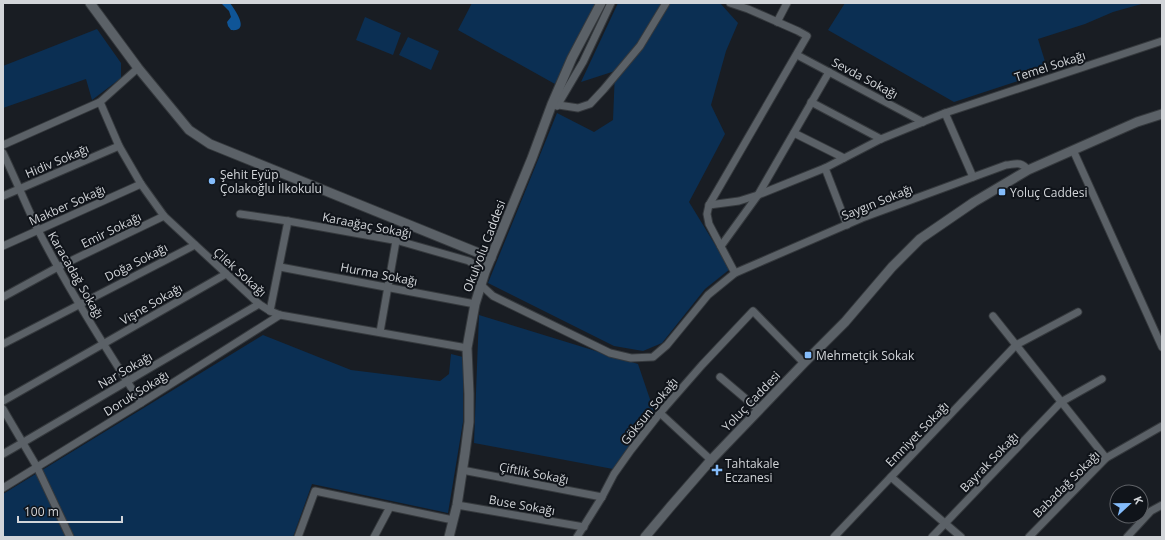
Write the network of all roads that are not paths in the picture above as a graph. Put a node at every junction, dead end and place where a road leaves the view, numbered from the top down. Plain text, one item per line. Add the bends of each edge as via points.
1 (90, 3) edge
2 (601, 3) edge
3 (611, 3) edge
4 (666, 3) edge
5 (730, 3) edge
6 (787, 3) edge
7 (748, 6) edge
8 (777, 22) junction
9 (1162, 41) edge
10 (797, 55) junction
11 (138, 68) junction
12 (829, 72) junction
13 (100, 102) junction
14 (811, 102) junction
15 (554, 105) junction
16 (945, 113) junction
17 (1162, 114) edge
18 (923, 122) junction
19 (794, 133) junction
20 (881, 139) junction
21 (3, 145) edge
22 (119, 146) junction
23 (1073, 150) junction
24 (3, 153) edge
25 (844, 158) junction
26 (825, 168) junction
27 (1028, 170) junction
28 (973, 177) junction
29 (141, 184) junction
30 (20, 189) junction
31 (758, 195) junction
32 (3, 196) edge
33 (709, 205) junction
34 (240, 214) dead end
35 (164, 216) junction
36 (288, 221) junction
37 (847, 225) junction
38 (38, 230) junction
39 (396, 241) junction
40 (195, 244) junction
41 (3, 246) edge
42 (721, 246) junction
43 (491, 258) junction
44 (280, 266) junction
45 (58, 267) junction
46 (485, 272) junction
47 (735, 273) junction
48 (226, 274) junction
49 (481, 285) junction
50 (388, 287) junction
51 (3, 297) edge
52 (79, 304) junction
53 (259, 304) junction
54 (475, 304) junction
55 (270, 311) junction
56 (1078, 312) dead end
57 (280, 314) junction
58 (993, 316) dead end
59 (380, 332) junction
60 (3, 344) edge
61 (103, 344) junction
62 (1016, 345) junction
63 (1162, 347) edge
64 (467, 348) junction
65 (804, 363) junction
66 (720, 377) dead end
67 (1102, 379) dead end
68 (127, 382) junction
69 (3, 401) edge
70 (1061, 402) junction
71 (141, 403) junction
72 (3, 409) edge
73 (759, 410) junction
74 (660, 413) junction
75 (1162, 426) edge
76 (22, 443) junction
77 (3, 454) edge
78 (1106, 458) junction
79 (711, 460) junction
80 (37, 468) junction
81 (462, 470) junction
82 (891, 477) junction
83 (3, 488) edge
84 (602, 496) junction
85 (457, 505) junction
86 (1162, 505) edge
87 (390, 507) junction
88 (453, 520) junction
89 (945, 524) junction
90 (584, 527) junction
91 (300, 536) edge
92 (70, 537) edge
93 (374, 537) edge
94 (449, 537) edge
95 (577, 537) edge
96 (645, 537) edge
97 (834, 537) edge
98 (932, 537) edge
99 (961, 537) edge
100 (1029, 537) edge
101 (1128, 537) edge

1 - 11 street
2 - 15 street, Okulyolu Caddesi via 572,58
3 - 15 street via 582,62
4 - 15 street via 640,46 590,104 578,108
5 - 7 street
6 - 8 street
7 - 8 street
8 - 10 street via 808,36
9 - 16 street, Temel Sokağı
10 - 12 street, Sevda Sokağı
10 - 33 street
11 - 13 street
11 - 43 street via 189,130 210,144
12 - 14 street
12 - 18 street, Sevda Sokağı
13 - 21 street
13 - 22 street, Çilek Sokağı
14 - 19 street
14 - 20 street
15 - 43 street, Okulyolu Caddesi
16 - 18 street, Temel Sokağı
16 - 28 street
17 - 23 street, Yoluç Caddesi
18 - 20 street, Temel Sokağı
19 - 25 street
19 - 31 street
20 - 25 street, Temel Sokağı
22 - 29 street, Çilek Sokağı
22 - 30 street, Hidiv Sokağı
23 - 27 street, Yoluç Caddesi
23 - 63 street
24 - 30 street, Karacadağ Sokağı
25 - 26 street, Temel Sokağı
26 - 31 street, Temel Sokağı
26 - 37 street
27 - 28 street, Saygın Sokağı via 1020,163 1006,165
27 - 65 street, Yoluç Caddesi via 974,202 920,239
28 - 37 street, Saygın Sokağı
29 - 35 street, Çilek Sokağı
29 - 38 street, Makber Sokağı
30 - 32 street, Hidiv Sokağı
30 - 38 street, Karacadağ Sokağı
31 - 33 street, Temel Sokağı via 739,201
31 - 42 street
33 - 42 street via 709,224
34 - 36 street, Karaağaç Sokağı
35 - 40 street, Çilek Sokağı
35 - 45 street, Emir Sokağı
36 - 39 street, Karaağaç Sokağı
36 - 44 street
37 - 47 street, Saygın Sokağı
38 - 41 street, Makber Sokağı
38 - 45 street, Karacadağ Sokağı
39 - 46 street, Karaağaç Sokağı via 469,261
39 - 50 street
40 - 48 street, Çilek Sokağı
40 - 52 street, Doğa Sokağı
42 - 47 street
43 - 46 street, Okulyolu Caddesi
44 - 50 street, Hurma Sokağı
44 - 55 street
45 - 51 street, Emir Sokağı
45 - 52 street, Karacadağ Sokağı
46 - 49 street, Okulyolu Caddesi
47 - 49 street, Saygın Sokağı via 708,294 667,345 653,357 640,358 610,353 493,296
48 - 53 street, Çilek Sokağı
48 - 61 street, Vişne Sokağı
49 - 54 street, Okulyolu Caddesi
50 - 54 street, Hurma Sokağı
50 - 59 street
52 - 60 street, Doğa Sokağı
52 - 61 street, Karacadağ Sokağı
53 - 55 street, Çilek Sokağı
53 - 68 street, Nar Sokağı
54 - 64 street, Okulyolu Caddesi
55 - 57 street, Çilek Sokağı
56 - 62 street, Emniyet Sokağı
57 - 59 street, Çilek Sokağı
57 - 71 street, Doruk Sokağı
58 - 62 street
59 - 64 street, Çilek Sokağı
61 - 68 street, Karacadağ Sokağı
61 - 69 street, Vişne Sokağı
62 - 70 street
62 - 82 street, Emniyet Sokağı
64 - 81 street, Okulyolu Caddesi via 468,422
65 - 73 street, Yoluç Caddesi
65 - 74 street, Göksun Sokağı via 753,311
66 - 73 street
67 - 70 street, Bayrak Sokağı
68 - 71 street, Karacadağ Sokağı
68 - 76 street, Nar Sokağı
70 - 78 street
70 - 89 street, Bayrak Sokağı
71 - 80 street, Doruk Sokağı
72 - 76 street
73 - 79 street, Yoluç Caddesi
74 - 79 street
74 - 84 street, Göksun Sokağı via 614,474
75 - 78 street, Babadağ Sokağı
76 - 77 street, Nar Sokağı
76 - 80 street
78 - 100 street, Babadağ Sokağı
79 - 96 street, Yoluç Caddesi
80 - 83 street, Doruk Sokağı
80 - 92 street
81 - 84 street, Çiftlik Sokağı
81 - 85 street, Okulyolu Caddesi
82 - 89 street
82 - 97 street, Emniyet Sokağı
84 - 90 street, Göksun Sokağı
85 - 88 street, Okulyolu Caddesi
85 - 90 street, Buse Sokağı
86 - 101 street via 1151,511
87 - 88 street
87 - 91 street via 315,491
87 - 93 street
88 - 94 street, Okulyolu Caddesi
89 - 98 street, Bayrak Sokağı
89 - 99 street
90 - 95 street, Göksun Sokağı

